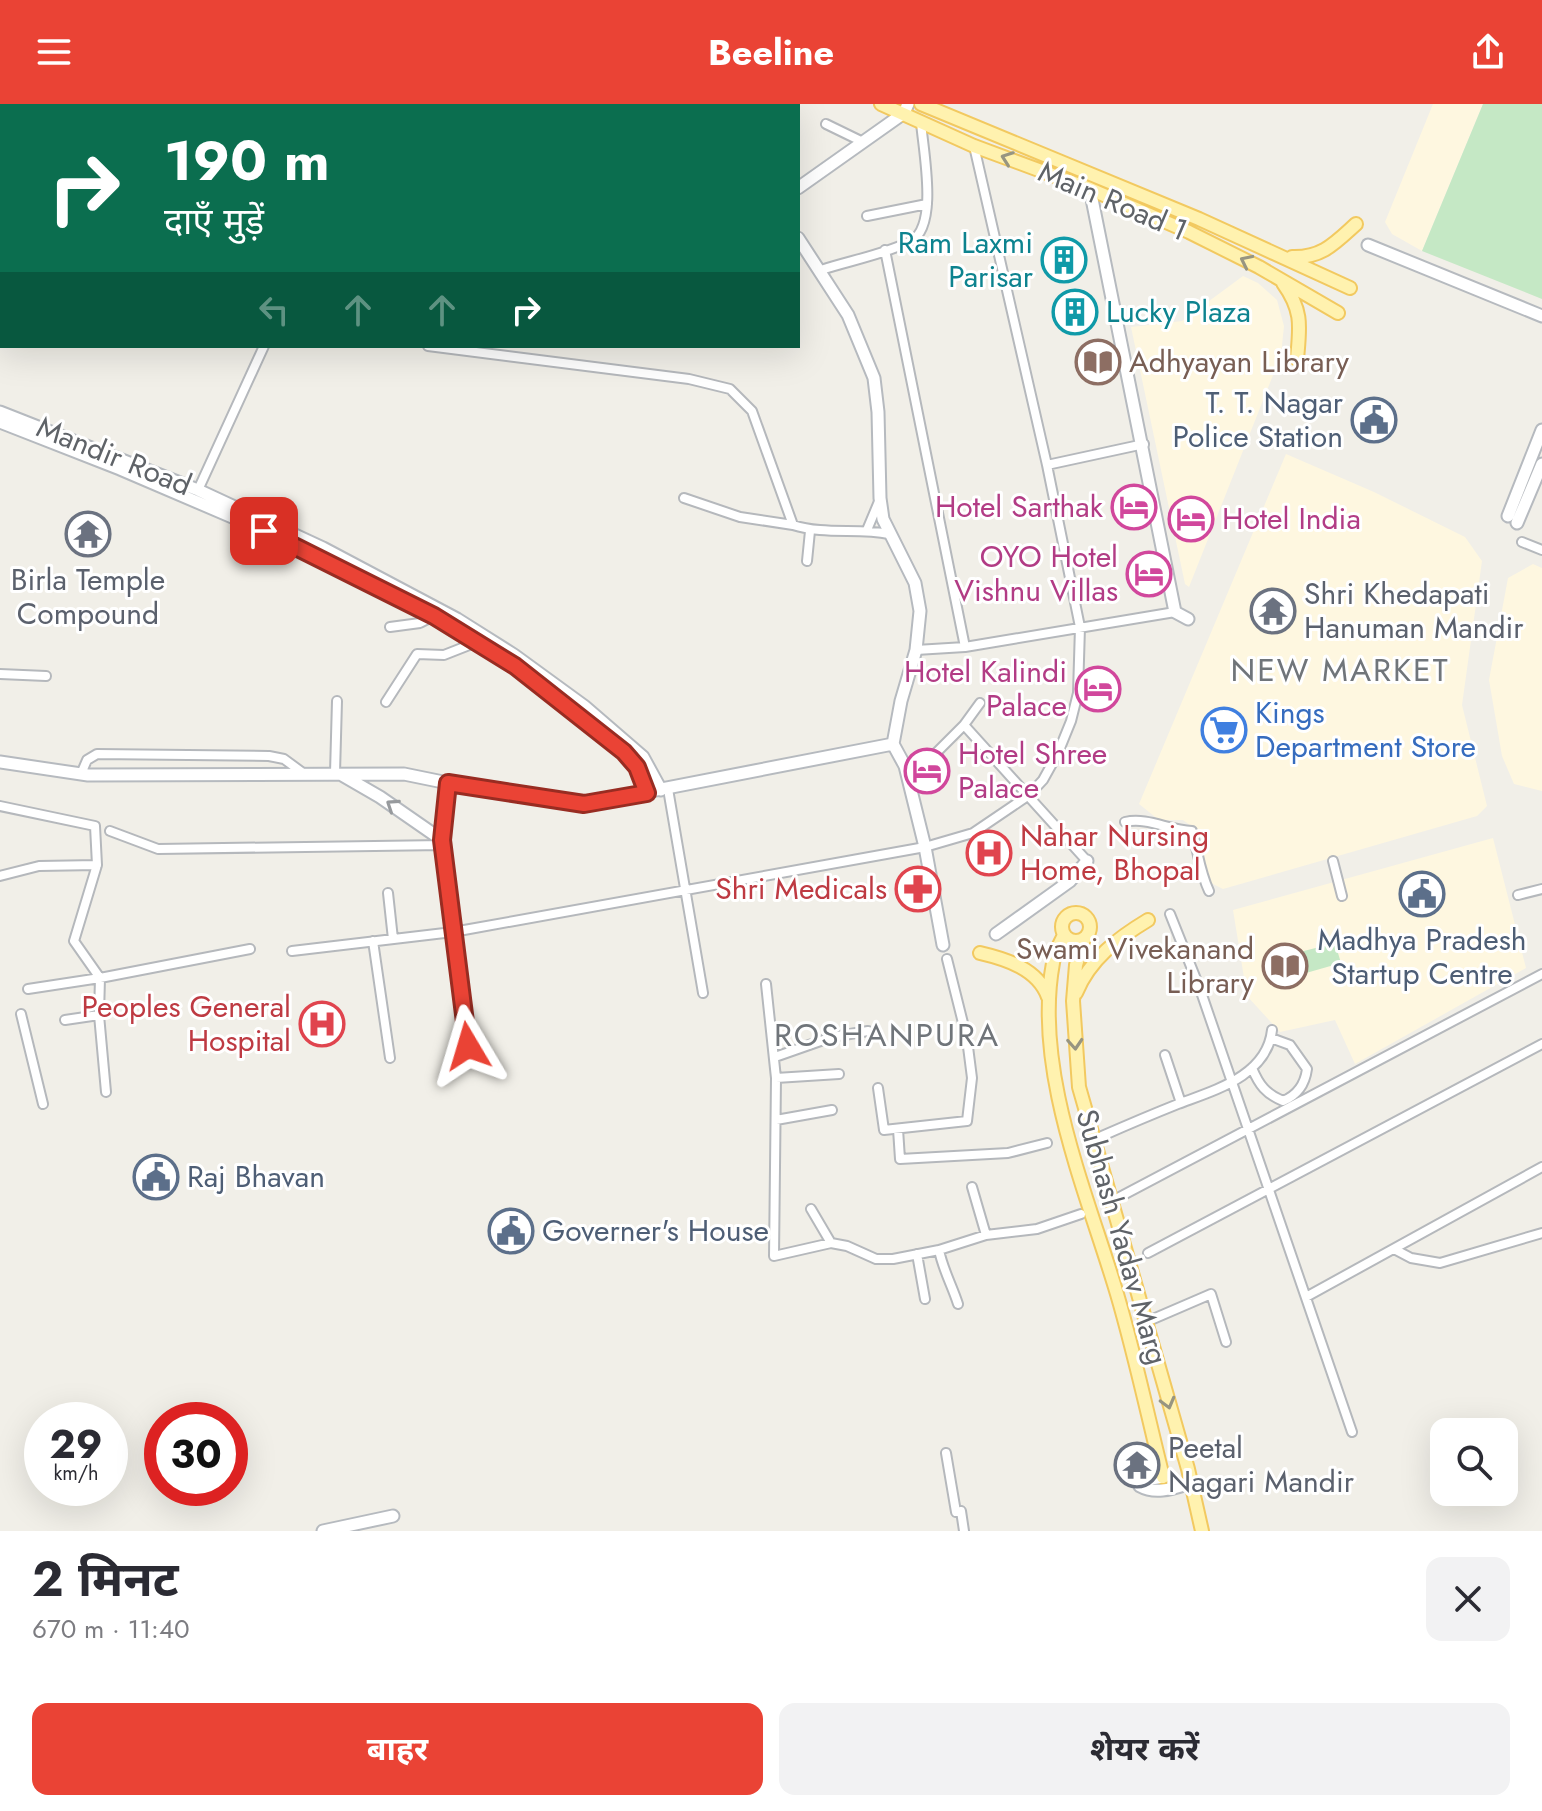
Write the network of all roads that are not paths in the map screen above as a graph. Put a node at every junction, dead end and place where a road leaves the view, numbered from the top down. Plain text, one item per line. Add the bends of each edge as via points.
1 (881, 104) edge
2 (921, 104) edge
3 (906, 109) edge
4 (921, 122) junction
5 (826, 124) dead end
6 (863, 142) junction
7 (974, 146) junction
8 (800, 187) edge
9 (1090, 189) junction
10 (927, 204) junction
11 (867, 216) dead end
12 (1356, 224) dead end
13 (800, 241) edge
14 (1368, 245) dead end
15 (885, 250) junction
16 (1284, 257) junction
17 (821, 270) junction
18 (1279, 278) junction
19 (1350, 288) dead end
20 (1338, 313) dead end
21 (1542, 316) edge
22 (263, 348) edge
23 (444, 348) edge
24 (1297, 359) dead end
25 (0, 412) edge
26 (0, 422) edge
27 (1542, 430) edge
28 (1266, 433) dead end
29 (1281, 440) dead end
30 (1144, 444) junction
31 (1542, 464) edge
32 (1047, 465) junction
33 (198, 490) junction
34 (684, 498) dead end
35 (880, 498) junction
36 (793, 525) junction
37 (867, 530) junction
38 (810, 531) junction
39 (889, 534) junction
40 (1522, 542) dead end
41 (1542, 550) edge
42 (807, 561) dead end
43 (1175, 612) junction
44 (434, 616) junction
45 (1188, 619) dead end
46 (390, 627) dead end
47 (1080, 627) junction
48 (477, 642) junction
49 (965, 647) junction
50 (916, 650) junction
51 (0, 674) edge
52 (46, 676) dead end
53 (337, 701) dead end
54 (386, 702) dead end
55 (980, 703) dead end
56 (964, 725) junction
57 (893, 744) junction
58 (0, 762) edge
59 (905, 766) junction
60 (337, 773) junction
61 (81, 774) junction
62 (304, 774) junction
63 (448, 783) junction
64 (664, 790) junction
65 (647, 793) junction
66 (1029, 795) junction
67 (0, 806) edge
68 (1125, 822) dead end
69 (110, 831) dead end
70 (443, 842) junction
71 (925, 847) junction
72 (1087, 861) joint
73 (1333, 861) dead end
74 (97, 865) junction
75 (0, 876) edge
76 (1542, 889) edge
77 (685, 891) junction
78 (1209, 891) dead end
79 (388, 893) dead end
80 (1518, 895) dead end
81 (1342, 896) dead end
82 (1170, 914) dead end
83 (1148, 920) dead end
84 (453, 932) junction
85 (996, 934) dead end
86 (1064, 935) junction
87 (393, 939) junction
88 (1084, 939) junction
89 (373, 941) junction
90 (943, 945) dead end
91 (250, 949) dead end
92 (292, 951) dead end
93 (980, 953) dead end
94 (947, 959) dead end
95 (1542, 974) edge
96 (100, 978) junction
97 (766, 984) dead end
98 (28, 989) dead end
99 (703, 993) dead end
100 (1049, 1000) junction
101 (1073, 1001) junction
102 (21, 1014) dead end
103 (99, 1015) junction
104 (65, 1020) dead end
105 (868, 1031) dead end
106 (1542, 1044) edge
107 (468, 1046) dead end
108 (1165, 1055) dead end
109 (775, 1057) junction
110 (390, 1058) dead end
111 (1252, 1068) junction
112 (839, 1074) dead end
113 (776, 1078) junction
114 (1232, 1082) junction
115 (878, 1088) dead end
116 (106, 1092) dead end
117 (1181, 1103) junction
118 (43, 1104) dead end
119 (832, 1110) dead end
120 (776, 1120) junction
121 (898, 1129) junction
122 (1249, 1130) junction
123 (1102, 1136) dead end
124 (1047, 1143) dead end
125 (1542, 1167) edge
126 (972, 1187) dead end
127 (1270, 1188) junction
128 (1112, 1201) junction
129 (811, 1209) dead end
130 (1081, 1214) dead end
131 (1542, 1233) edge
132 (986, 1235) junction
133 (831, 1243) junction
134 (1394, 1249) junction
135 (939, 1250) junction
136 (1148, 1253) dead end
137 (917, 1254) junction
138 (1306, 1297) junction
139 (925, 1299) dead end
140 (958, 1304) dead end
141 (1146, 1322) junction
142 (1226, 1342) dead end
143 (1352, 1432) dead end
144 (946, 1453) dead end
145 (1163, 1477) joint
146 (1191, 1483) junction
147 (393, 1516) dead end
148 (323, 1531) edge
149 (964, 1531) edge
150 (1202, 1531) edge

1 - 3 main road, Main Road 1
2 - 16 main road, Main Road 1
3 - 4 main road, Main Road 1
3 - 6 street
4 - 7 main road, Main Road 1
4 - 10 street
5 - 6 street
6 - 8 street
9 -> 7 main road, Main Road 1
7 - 32 street
18 -> 9 main road, Main Road 1
9 - 30 street
10 - 11 street
10 - 15 street via 925,224 913,240
12 - 16 main road via 1328,250
13 - 17 street
14 - 21 street
15 - 17 street
15 - 49 street
16 - 19 main road, Main Road 1
17 - 35 street via 859,336 874,378
18 - 20 main road, Main Road 1
18 - 24 main road via 1299,312
22 - 33 street
23 - 36 street via 689,379 730,389 752,411
25 - 33 street, Mandir Road
26 - 44 street, Mandir Road via 293,543
27 - 31 street via 1512,519
28 - 29 street
30 - 32 street
30 - 43 street
32 - 47 street
33 - 64 street, Mandir Road via 391,583 514,655 643,757
34 - 36 street via 740,517
35 - 37 street
35 - 39 street
36 - 38 street
37 - 38 street
37 - 39 street
38 - 42 street
39 - 50 street via 915,583 920,611
40 - 41 street
43 - 45 street
43 - 47 street
44 - 46 street
44 - 48 street, Mandir Road
47 - 49 street
47 - 66 street via 1078,693 1071,721 1051,768
48 - 54 street via 444,655 417,654
48 - 65 street, Mandir Road via 624,752
49 - 50 street
50 - 57 street
51 - 52 street
53 - 60 street
55 - 56 street
56 - 59 street via 931,758
56 - 66 street
57 - 59 street
57 - 64 street
58 - 61 street
59 - 71 street
60 - 62 street
60 - 63 street via 404,774
70 -> 60 street
61 - 62 street
61 - 62 street via 87,760 97,754 269,756 284,759
63 - 65 street via 584,804
63 - 70 street
64 - 65 street
64 - 77 street
66 - 71 street via 973,833
66 - 72 street
67 - 74 street via 95,826
68 - 78 street via 1140,819 1192,831
69 - 70 street via 158,849
70 - 84 street
71 - 77 street
71 - 90 street
72 - 85 street via 1070,881
73 - 81 street
74 - 75 street via 39,866
74 - 96 street via 74,941
76 - 80 street
77 - 84 street
77 - 99 street
79 - 87 street
82 - 114 street
83 - 101 main road via 1104,952
84 - 87 street
84 - 107 street
86 - 88 main road via 1073,941
86 - 88 main road via 1064,919 1079,913 1090,924
86 - 100 main road, Subhash Yadav Marg via 1053,963
87 - 89 street
88 - 101 main road, Subhash Yadav Marg
89 - 92 street
89 - 110 street
91 - 96 street
93 - 100 main road via 1014,962 1045,988
94 - 121 street via 972,1078 967,1121
95 - 122 street
96 - 98 street
96 - 103 street
97 - 109 street
100 - 145 main road, Subhash Yadav Marg via 1056,1091 1118,1299
101 -> 128 main road, Subhash Yadav Marg via 1079,1087
102 - 118 street
103 - 104 street
103 - 116 street
105 - 109 street
106 - 127 street
108 - 117 street
109 - 113 street
111 - 111 street via 1259,1085 1283,1101 1302,1086 1307,1069 1290,1045 1272,1034
111 - 114 street
112 - 113 street
113 - 120 street
114 - 117 street
114 - 122 street
115 - 121 street via 884,1130
117 - 123 street
119 - 120 street
120 - 133 street via 774,1256
121 - 124 street via 900,1159 1008,1153
122 - 127 street
122 - 128 street
125 - 134 street
126 - 132 street
127 - 136 street
127 - 138 street
128 - 141 main road, Subhash Yadav Marg
129 - 133 street
130 - 132 street via 1037,1229
131 - 134 street via 1440,1263
132 - 135 street
133 - 137 street via 876,1259
134 - 138 street
135 - 137 street
135 - 140 street
137 - 139 street
138 - 143 street
141 - 142 street via 1211,1294
141 -> 146 main road, Subhash Yadav Marg
144 - 149 street
145 - 146 street via 1140,1486 1166,1490
146 - 150 main road, Subhash Yadav Marg
147 - 148 street

